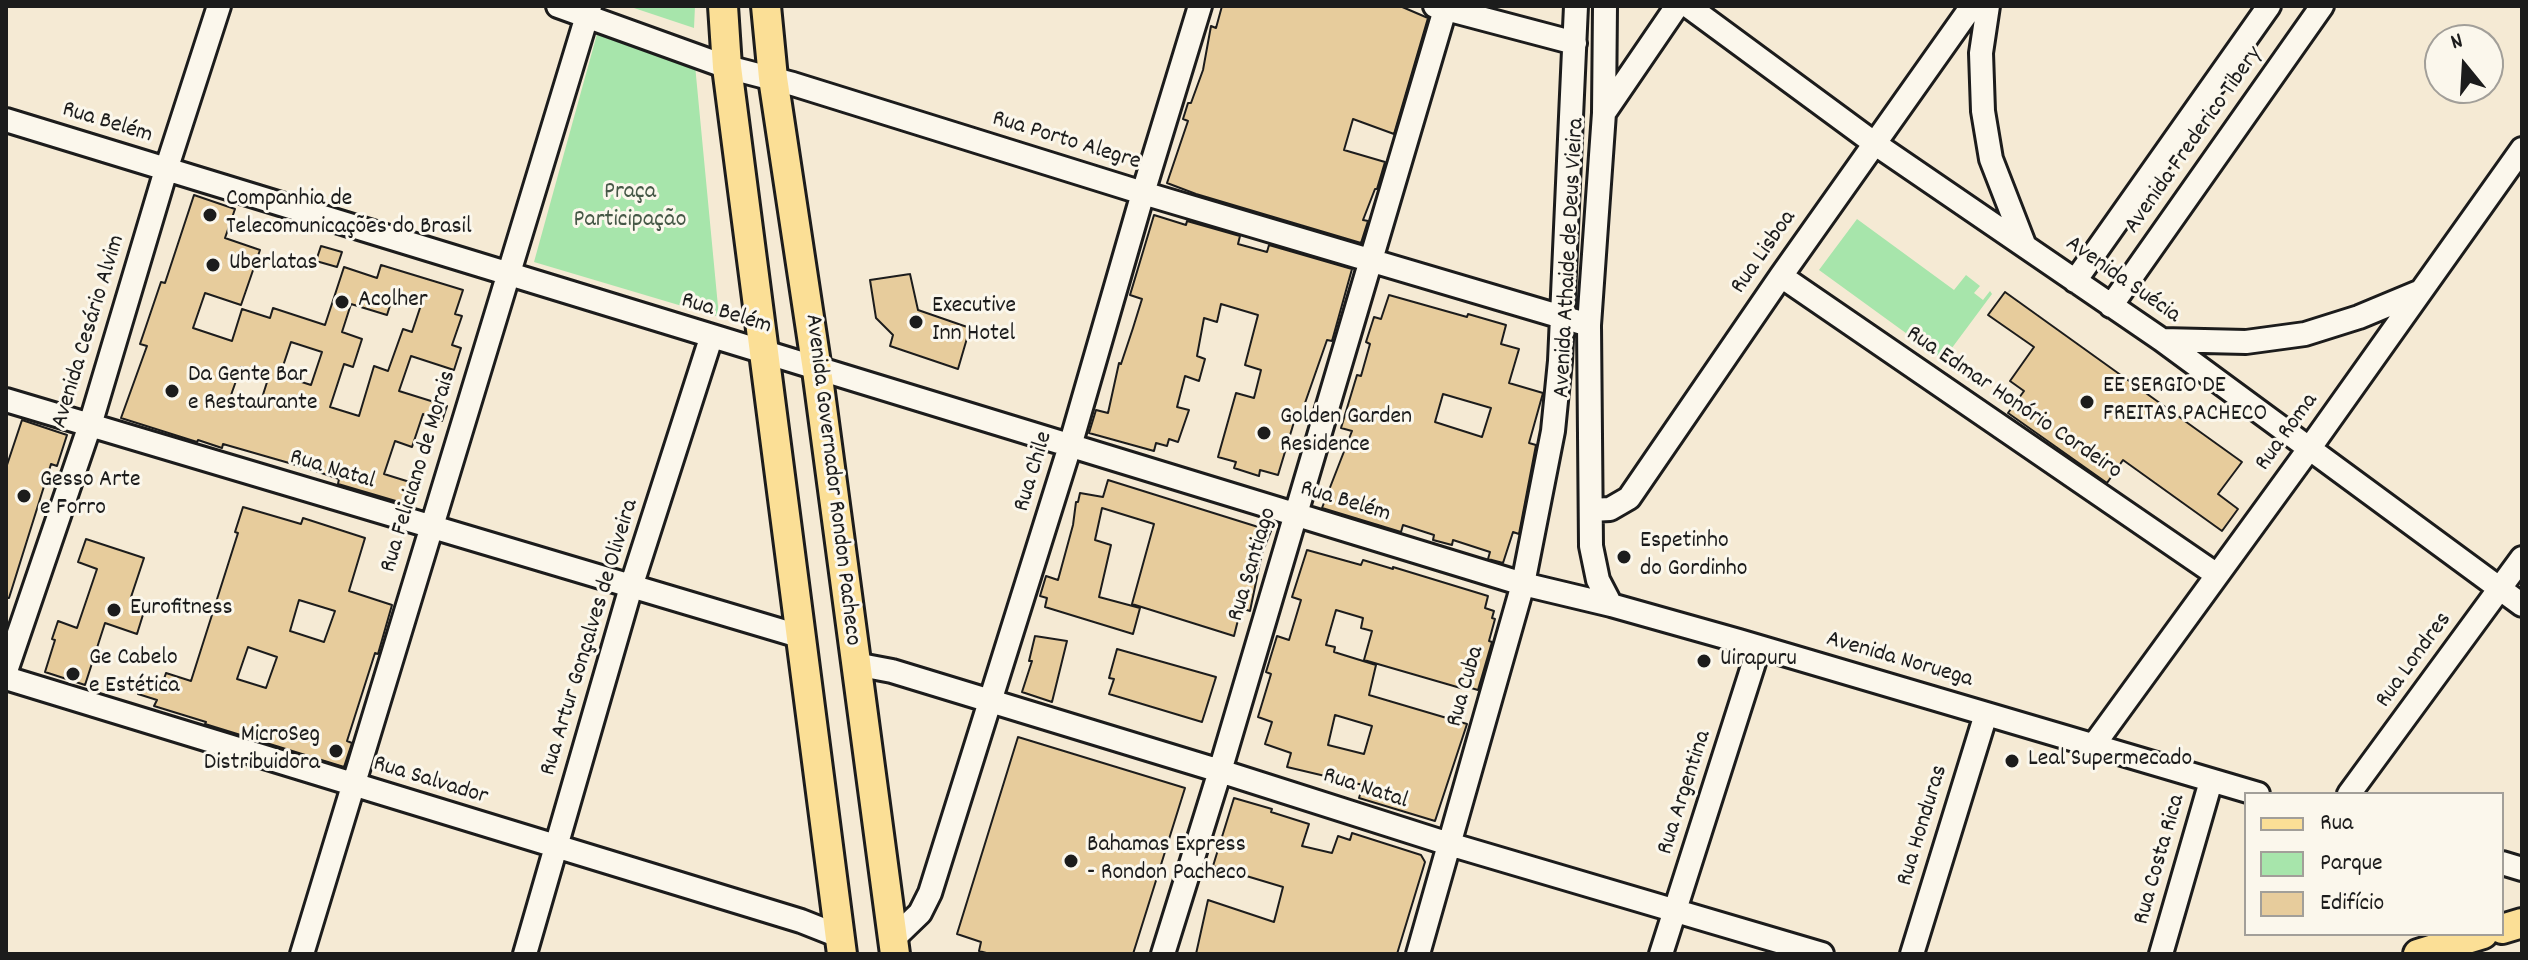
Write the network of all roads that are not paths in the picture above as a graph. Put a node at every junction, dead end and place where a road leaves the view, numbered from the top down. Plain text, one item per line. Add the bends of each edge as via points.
1 (219, 6) edge
2 (558, 6) edge
3 (723, 6) edge
4 (766, 6) edge
5 (1200, 6) edge
6 (1576, 6) edge
7 (1605, 6) edge
8 (1677, 6) edge
9 (1688, 6) edge
10 (1972, 6) edge
11 (1988, 6) edge
12 (2269, 6) edge
13 (2322, 6) edge
14 (1442, 7) edge
15 (588, 10) edge
16 (1575, 43) junction
17 (727, 67) junction
18 (773, 78) junction
19 (1604, 113) junction
20 (6, 120) edge
21 (1874, 143) junction
22 (2522, 149) edge
23 (166, 170) junction
24 (1143, 193) junction
25 (2024, 244) junction
26 (1371, 261) junction
27 (507, 275) junction
28 (1781, 276) junction
29 (2075, 281) junction
30 (2420, 292) junction
31 (2111, 306) junction
32 (1562, 318) junction
33 (1589, 325) junction
34 (711, 338) junction
35 (2162, 340) junction
36 (765, 354) junction
37 (817, 370) junction
38 (6, 400) edge
39 (90, 425) junction
40 (1553, 431) joint
41 (1070, 446) junction
42 (2309, 449) junction
43 (1591, 510) junction
44 (1296, 515) junction
45 (430, 528) junction
46 (1591, 546) junction
47 (2522, 558) edge
48 (2217, 575) junction
49 (1523, 584) junction
50 (631, 587) junction
51 (2500, 590) junction
52 (1561, 592) junction
53 (1611, 605) junction
54 (2522, 605) edge
55 (791, 634) junction
56 (1759, 647) junction
57 (855, 664) junction
58 (6, 671) edge
59 (6, 678) edge
60 (990, 702) junction
61 (1986, 714) junction
62 (2093, 746) junction
63 (1220, 771) junction
64 (2211, 781) junction
65 (354, 786) junction
66 (2251, 792) edge
67 (2350, 792) edge
68 (1449, 844) junction
69 (556, 847) junction
70 (1676, 909) junction
71 (2473, 936) edge
72 (840, 945) edge
73 (2429, 945) edge
74 (893, 947) edge
75 (302, 954) edge
76 (525, 954) edge
77 (1163, 954) edge
78 (1418, 954) edge
79 (1661, 954) edge
80 (1822, 954) edge
81 (1912, 954) edge
82 (2161, 954) edge

1 - 23 street, Avenida Cesário Alvim
2 - 15 street, Rua Porto Alegre
3 - 17 main road, Avenida Governador Rondon Pacheco
4 - 18 main road, Avenida Governador Rondon Pacheco
5 - 24 street, Rua Chile
6 - 16 street, Avenida Athaide de Deus Vieira
7 - 19 street, Avenida Athaide de Deus Vieira
8 - 19 street
9 - 21 street, Avenida Suécia
10 - 21 street, Rua Lisboa
11 - 25 street via 1981,53 1983,111 1991,159
12 - 29 street, Avenida Frederico Tibery
13 - 31 street, Avenida Frederico Tibery
14 - 16 street
14 - 26 street, Rua Santiago
15 - 17 street, Rua Porto Alegre
15 - 27 street, Rua Feliciano de Morais
16 - 32 street, Avenida Athaide de Deus Vieira
17 - 18 street, Rua Porto Alegre
17 - 36 main road, Avenida Governador Rondon Pacheco
18 - 24 street, Rua Porto Alegre
18 - 37 main road, Avenida Governador Rondon Pacheco
19 - 33 street, Avenida Athaide de Deus Vieira
20 - 23 street, Rua Belém
21 - 25 street, Avenida Suécia
21 - 28 street, Rua Lisboa
22 - 30 street, Rua Roma
23 - 27 street, Rua Belém
23 - 39 street, Avenida Cesário Alvim
24 - 26 street, Rua Porto Alegre
24 - 41 street, Rua Chile
25 - 29 street, Avenida Suécia
26 - 32 street, Rua Porto Alegre
26 - 44 street, Rua Santiago
27 - 34 street, Rua Belém
27 - 45 street, Rua Feliciano de Morais
28 - 43 street, Rua Lisboa via 1629,498 1610,509
28 - 48 street, Rua Edmar Honório Cordeiro
29 - 31 street, Avenida Suécia
30 - 35 street via 2305,334 2246,342
30 - 42 street, Rua Roma
31 - 35 street, Avenida Suécia
32 - 33 street, Rua Porto Alegre
32 - 40 street, Avenida Athaide de Deus Vieira
33 - 43 street, Avenida Athaide de Deus Vieira
34 - 36 street, Rua Belém
34 - 50 street, Rua Artur Gonçalves de Oliveira
35 - 42 street, Avenida Suécia
36 - 37 street, Rua Belém
36 - 55 main road, Avenida Governador Rondon Pacheco
37 - 41 street, Rua Belém
37 - 57 main road, Avenida Governador Rondon Pacheco
38 - 39 street, Rua Natal
39 - 45 street, Rua Natal
39 - 58 street, Avenida Cesário Alvim
40 - 49 street, Rua Cuba
41 - 44 street, Rua Belém
41 - 60 street, Rua Chile
42 - 48 street, Rua Roma
42 - 51 street, Avenida Suécia
43 - 46 street, Avenida Athaide de Deus Vieira
44 - 49 street, Rua Belém
44 - 63 street, Rua Santiago
45 - 50 street, Rua Natal
45 - 65 street, Rua Feliciano de Morais
46 - 52 street via 1580,574
46 - 53 street, Avenida Athaide de Deus Vieira via 1598,580
47 - 51 street, Rua Londres
48 - 62 street, Rua Roma
49 - 52 street, Avenida Noruega
49 - 68 street, Rua Cuba
50 - 55 street, Rua Natal
50 - 69 street, Rua Artur Gonçalves de Oliveira
51 - 54 street, Avenida Suécia
51 - 67 street, Rua Londres
52 - 53 street, Avenida Noruega
53 - 56 street, Avenida Noruega
55 - 72 main road, Avenida Governador Rondon Pacheco
56 - 61 street, Avenida Noruega
56 - 70 street, Rua Argentina
57 - 60 street, Rua Natal
57 - 74 main road, Avenida Governador Rondon Pacheco
59 - 65 street, Rua Salvador
60 - 63 street, Rua Natal
60 - 74 street, Rua Chile via 930,893
61 - 62 street, Avenida Noruega
61 - 81 street, Rua Honduras
62 - 64 street, Avenida Noruega
63 - 68 street, Rua Natal
63 - 77 street, Rua Santiago
64 - 66 street, Avenida Noruega
64 - 82 street, Rua Costa Rica
65 - 69 street, Rua Salvador
65 - 75 street, Rua Feliciano de Morais
68 - 70 street, Rua Natal
68 - 78 street, Rua Cuba
69 - 72 street, Rua Salvador via 801,921
69 - 76 street, Rua Artur Gonçalves de Oliveira
70 - 79 street, Rua Argentina
70 - 80 street, Rua Natal
71 - 73 main road

